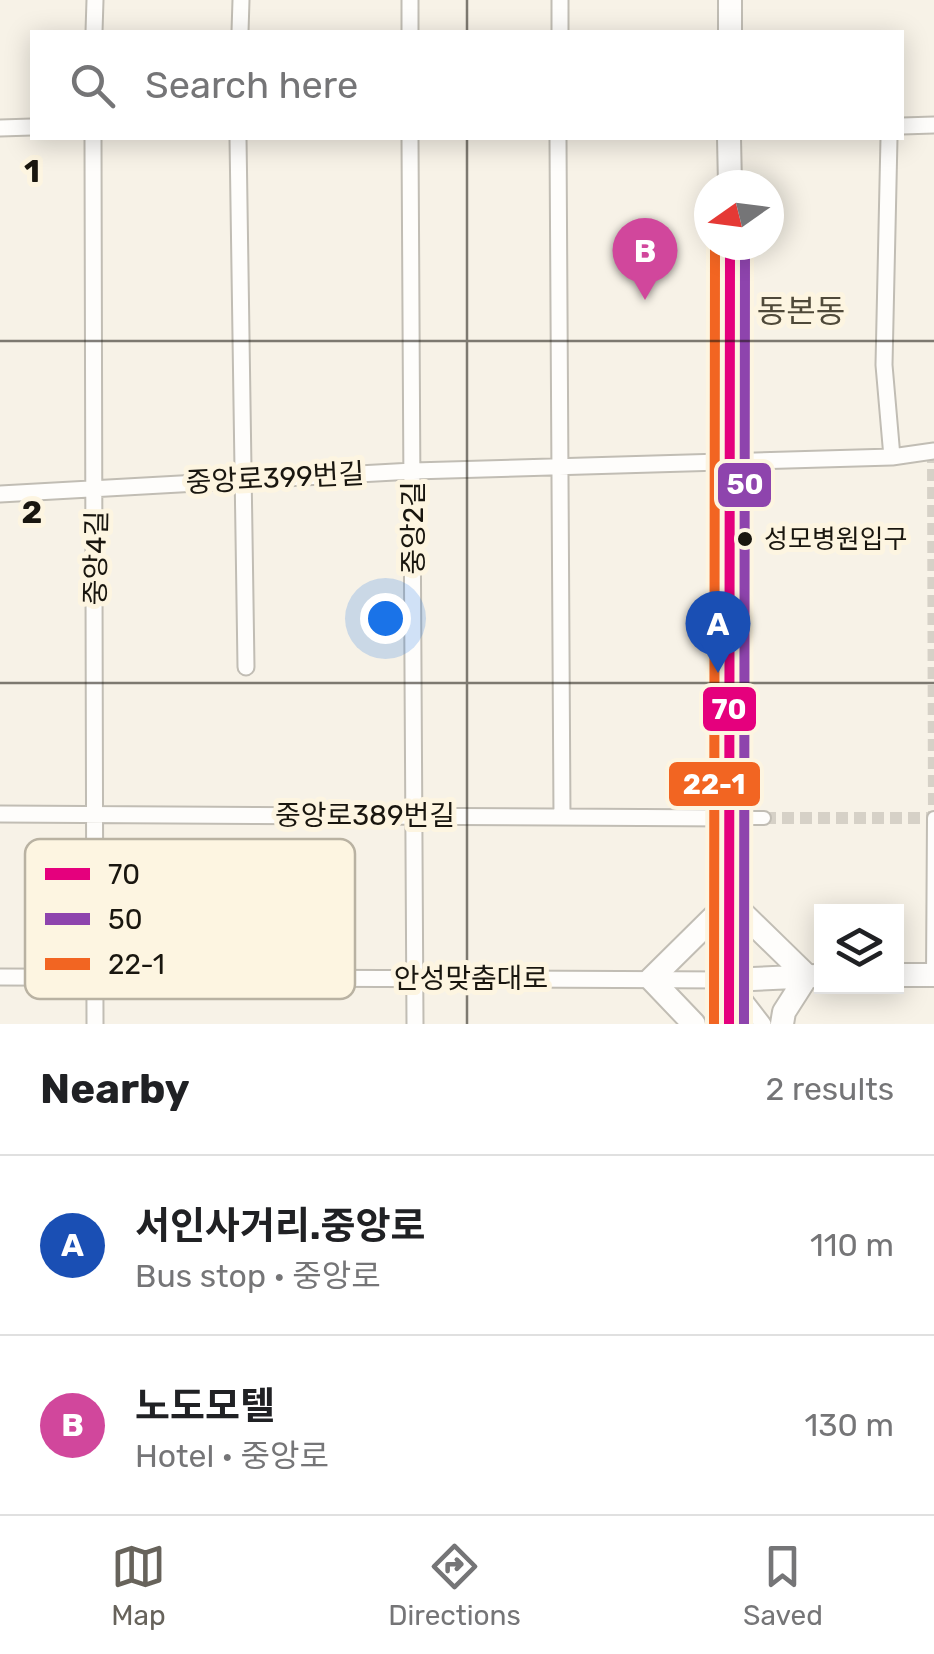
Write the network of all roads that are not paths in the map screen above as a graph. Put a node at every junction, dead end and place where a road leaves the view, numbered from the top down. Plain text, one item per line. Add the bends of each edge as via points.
1 (95, 0) edge
2 (241, 0) edge
3 (410, 0) edge
4 (560, 0) edge
5 (730, 0) edge
6 (94, 30) edge
7 (240, 30) edge
8 (410, 30) edge
9 (560, 30) edge
10 (730, 30) edge
11 (934, 125) edge
12 (904, 126) edge
13 (30, 127) edge
14 (0, 128) edge
15 (94, 140) edge
16 (238, 140) edge
17 (410, 140) edge
18 (558, 140) edge
19 (730, 140) edge
20 (890, 140) edge
21 (730, 170) edge
22 (730, 260) edge
23 (934, 451) edge
24 (892, 458) junction
25 (730, 465) junction
26 (563, 468) junction
27 (413, 471) junction
28 (242, 479) junction
29 (97, 486) junction
30 (0, 494) edge
31 (246, 666) dead end
32 (0, 814) edge
33 (92, 814) junction
34 (416, 814) junction
35 (562, 816) junction
36 (730, 818) junction
37 (764, 818) tunnel mouth
38 (934, 818) edge
39 (92, 839) edge
40 (730, 901) junction
41 (904, 975) edge
42 (933, 975) edge
43 (814, 976) edge
44 (0, 978) edge
45 (25, 978) edge
46 (355, 978) edge
47 (417, 978) junction
48 (650, 978) junction
49 (729, 980) junction
50 (415, 1024) edge
51 (694, 1024) edge
52 (729, 1024) edge
53 (764, 1024) edge
54 (782, 1024) edge

1 - 6 street
2 - 7 street
3 - 8 street
4 - 9 street
5 - 10 main road
11 - 12 street
13 - 14 street
15 - 29 street, 중앙4길
16 - 28 street
17 - 27 street, 중앙2길
18 - 26 street
19 - 21 main road
20 - 24 street via 884,366
22 - 25 main road
23 - 24 street, 중앙로399번길
24 - 25 street, 중앙로399번길
25 - 26 street, 중앙로399번길
25 - 36 main road
26 - 27 street, 중앙로399번길
26 - 35 street
27 - 28 street, 중앙로399번길
27 - 34 street, 중앙2길
28 - 29 street, 중앙로399번길
28 - 31 street
29 - 30 street, 중앙로399번길
29 - 33 street, 중앙4길
32 - 33 street, 중앙로389번길
33 - 34 street, 중앙로389번길
33 - 39 street, 중앙4길
34 - 35 street, 중앙로389번길
34 - 47 street, 중앙2길
35 - 36 street, 중앙로389번길
36 - 37 street
36 - 40 main road
38 - 42 street
40 - 43 main road
40 - 48 main road
40 - 49 main road
41 - 42 main road
43 - 49 main road, 안성맞춤대로
43 - 54 main road
44 - 45 street, 안성맞춤대로
46 - 47 street, 안성맞춤대로
47 - 48 street, 안성맞춤대로
47 - 50 street, 중앙2길
48 - 49 street, 안성맞춤대로
48 - 51 main road
49 - 52 main road
49 - 53 street

